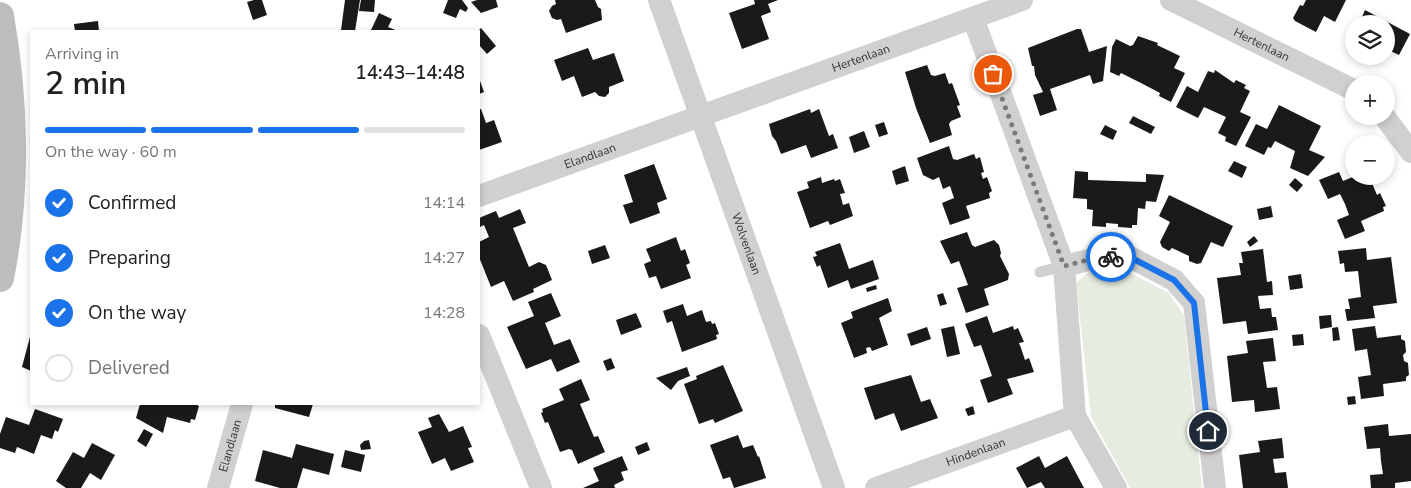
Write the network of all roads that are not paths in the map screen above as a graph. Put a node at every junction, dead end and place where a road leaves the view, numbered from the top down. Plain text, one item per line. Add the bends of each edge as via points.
1 (659, 0) edge
2 (1022, 0) edge
3 (1170, 0) edge
4 (0, 16) edge
5 (973, 18) junction
6 (1345, 86) edge
7 (700, 115) junction
8 (1391, 125) edge
9 (1411, 152) edge
10 (480, 196) edge
11 (1064, 266) junction
12 (1040, 272) dead end
13 (0, 278) edge
14 (480, 337) edge
15 (242, 405) edge
16 (1075, 416) junction
17 (218, 488) edge
18 (541, 488) edge
19 (834, 488) edge
20 (876, 488) edge
21 (1116, 488) edge
22 (1214, 488) edge

1 - 7 street, Wolvenlaan
2 - 5 street, Hertenlaan
3 - 6 street, Hertenlaan
4 - 13 street via 11,115 11,192
5 - 7 street, Hertenlaan
5 - 11 street
7 - 10 street, Elandlaan
7 - 19 street, Wolvenlaan
8 - 9 street
11 - 12 lane
11 - 16 street
11 - 22 street via 1096,258 1128,256 1174,280 1194,303
14 - 18 street
15 - 17 street, Elandlaan
16 - 20 street, Hindenlaan
16 - 21 street

